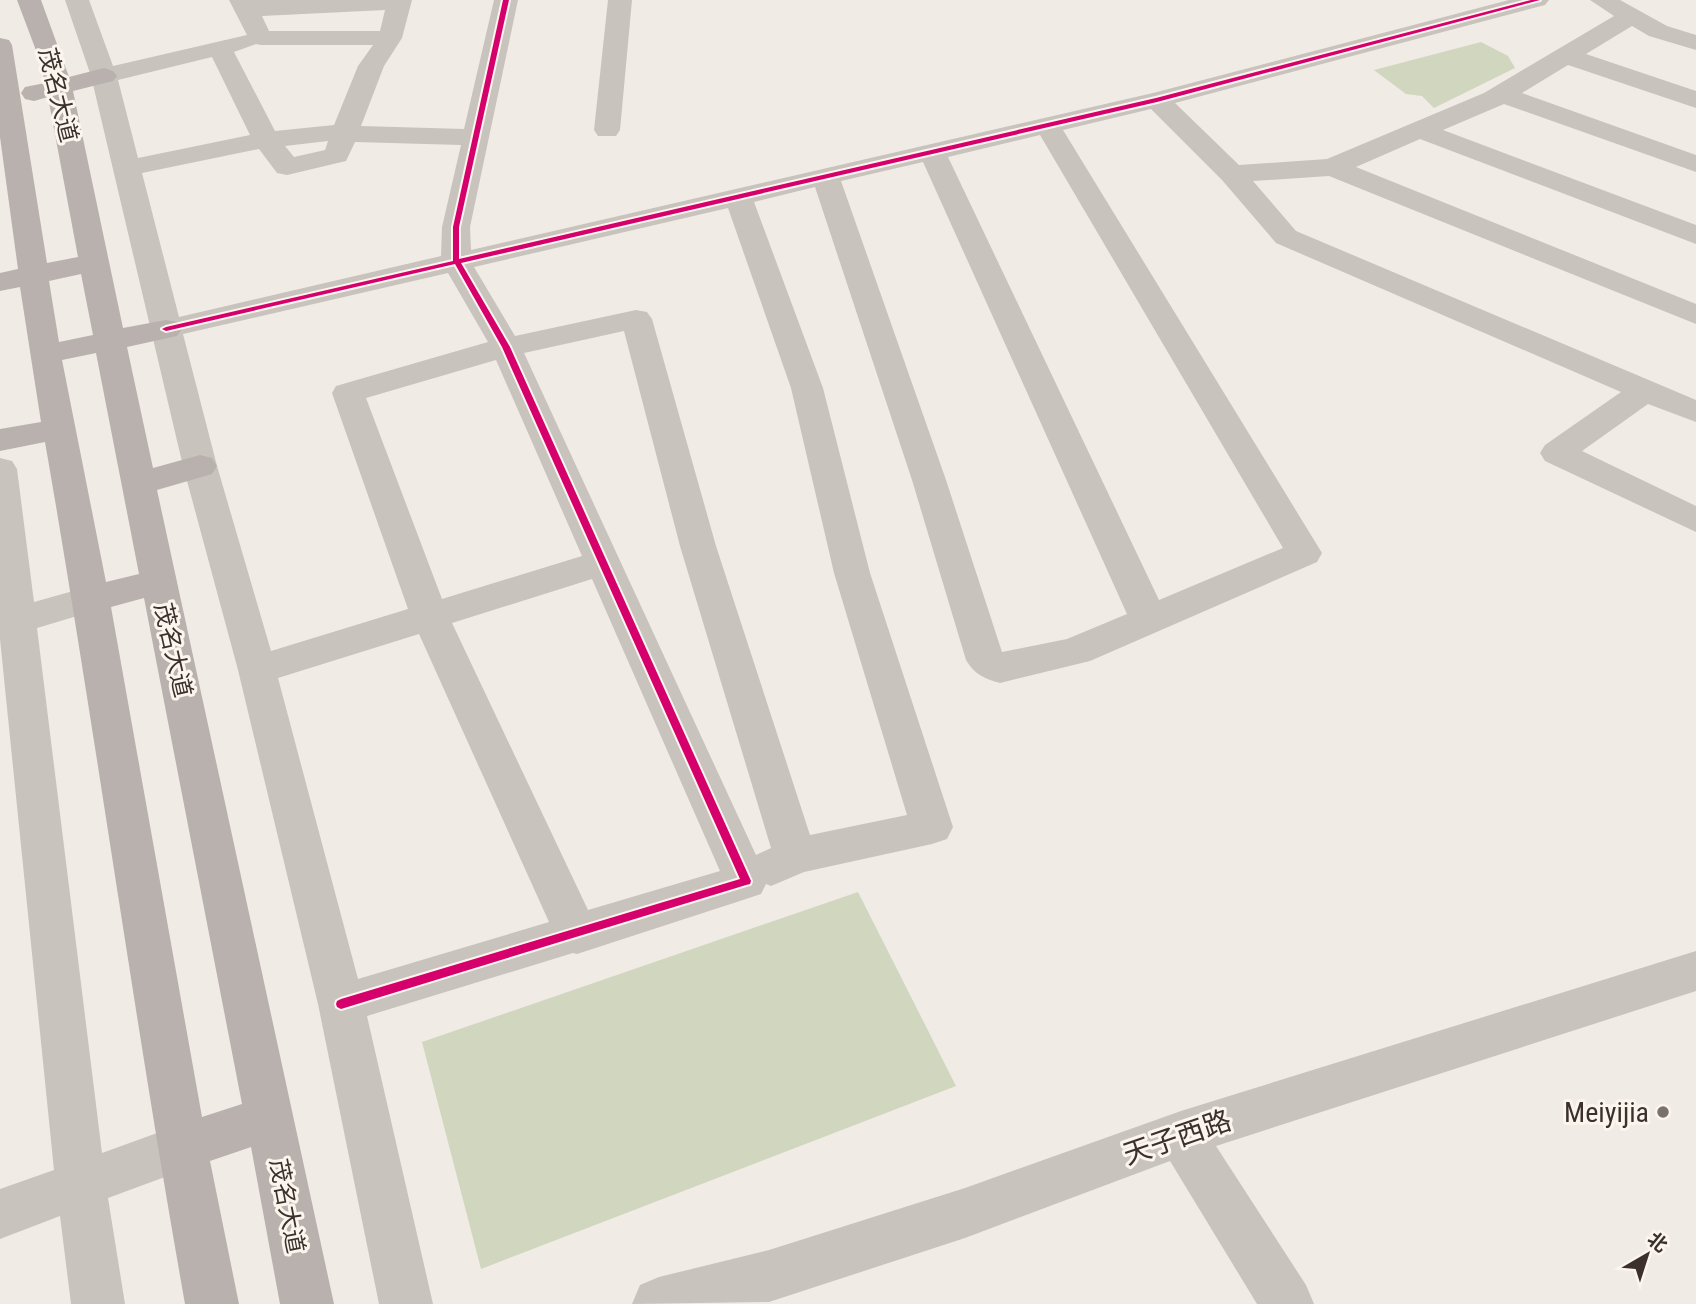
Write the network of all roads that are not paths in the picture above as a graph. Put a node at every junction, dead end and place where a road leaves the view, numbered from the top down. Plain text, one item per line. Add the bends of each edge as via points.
1 (29, 0) edge
2 (77, 0) edge
3 (506, 0) edge
4 (620, 0) edge
5 (1537, 0) edge
6 (1602, 0) edge
7 (400, 1) edge
8 (244, 5) edge
9 (1632, 16) junction
10 (390, 37) junction
11 (261, 38) junction
12 (1696, 43) edge
13 (220, 48) junction
14 (1567, 56) junction
15 (4, 69) edge
16 (104, 76) junction
17 (59, 87) junction
18 (1501, 94) junction
19 (1157, 100) junction
20 (1696, 100) edge
21 (1047, 125) junction
22 (607, 130) dead end
23 (1420, 131) junction
24 (346, 133) junction
25 (476, 137) junction
26 (266, 139) junction
27 (932, 152) junction
28 (1696, 164) edge
29 (127, 167) junction
30 (1332, 167) junction
31 (1232, 174) junction
32 (826, 178) junction
33 (10, 183) edge
34 (739, 199) junction
35 (1696, 235) edge
36 (456, 261) junction
37 (93, 263) junction
38 (17, 278) edge
39 (1696, 314) edge
40 (166, 329) junction
41 (109, 341) junction
42 (506, 347) junction
43 (45, 354) junction
44 (1645, 390) junction
45 (1696, 412) edge
46 (60, 429) junction
47 (0, 440) edge
48 (200, 466) junction
49 (0, 469) edge
50 (138, 484) junction
51 (1696, 520) edge
52 (605, 562) junction
53 (157, 582) junction
54 (91, 599) junction
55 (430, 617) junction
56 (1149, 620) junction
57 (10, 622) edge
58 (257, 670) junction
59 (795, 856) junction
60 (746, 881) junction
61 (577, 935) junction
62 (1696, 971) edge
63 (341, 1004) junction
64 (270, 1118) junction
65 (1181, 1134) junction
66 (182, 1147) junction
67 (79, 1185) junction
68 (0, 1214) edge
69 (775, 1290) edge
70 (98, 1304) edge
71 (212, 1304) edge
72 (307, 1304) edge
73 (406, 1304) edge
74 (659, 1304) edge
75 (1287, 1304) edge

1 - 17 main road, 茂名大道
2 - 16 street
3 - 25 street
4 - 22 street
5 - 19 street
6 - 9 street
7 - 8 street
7 - 10 street
8 - 11 street
9 - 12 street via 1658,31
9 - 14 street
10 - 11 street
10 - 24 street via 371,66
11 - 13 street
13 - 16 street
13 - 26 street
14 - 18 street
14 - 20 street
15 - 17 main road
15 - 33 main road, 茂名大道
16 - 17 main road
16 - 29 street
17 - 37 main road, 茂名大道
18 - 23 street
18 - 28 street
19 - 21 street
19 - 31 street
21 - 27 street
21 - 56 street via 1304,553
23 - 30 street
23 - 35 street
24 - 25 street
24 - 26 street
25 - 36 street via 456,227
26 - 29 street
27 - 32 street
27 - 56 street
29 - 40 street
30 - 31 street
30 - 39 street
31 - 44 street via 1286,237
32 - 34 street
32 - 56 street via 985,660 1000,669 1031,664 1076,651
33 - 38 main road, 茂名大道
34 - 36 street
34 - 59 street via 807,388 852,573 932,827
36 - 40 street
36 - 42 street
37 - 38 main road
37 - 41 main road, 茂名大道
38 - 43 main road, 茂名大道
40 - 41 main road
40 - 48 street
41 - 43 main road
41 - 50 main road, 茂名大道
42 - 52 street
42 - 55 street via 348,393
42 - 59 street via 636,319 698,546
43 - 46 main road, 茂名大道
44 - 45 street
44 - 51 street via 1556,453
46 - 47 main road
46 - 54 main road, 茂名大道
48 - 50 main road
48 - 58 street
49 - 57 street
50 - 53 main road, 茂名大道
52 - 55 street
52 - 60 street
53 - 54 main road
53 - 64 main road, 茂名大道
54 - 57 street
54 - 66 main road, 茂名大道
55 - 58 street
55 - 61 street
57 - 67 street
58 - 63 street
59 - 60 street
60 - 61 street
61 - 63 street
62 - 65 street, 天子西路
63 - 73 street
64 - 66 main road
64 - 72 main road, 茂名大道
65 - 69 street, 天子西路 via 965,1213
65 - 75 street
66 - 67 street
66 - 71 main road, 茂名大道
67 - 68 street
67 - 70 street
69 - 74 street, 天子西路

